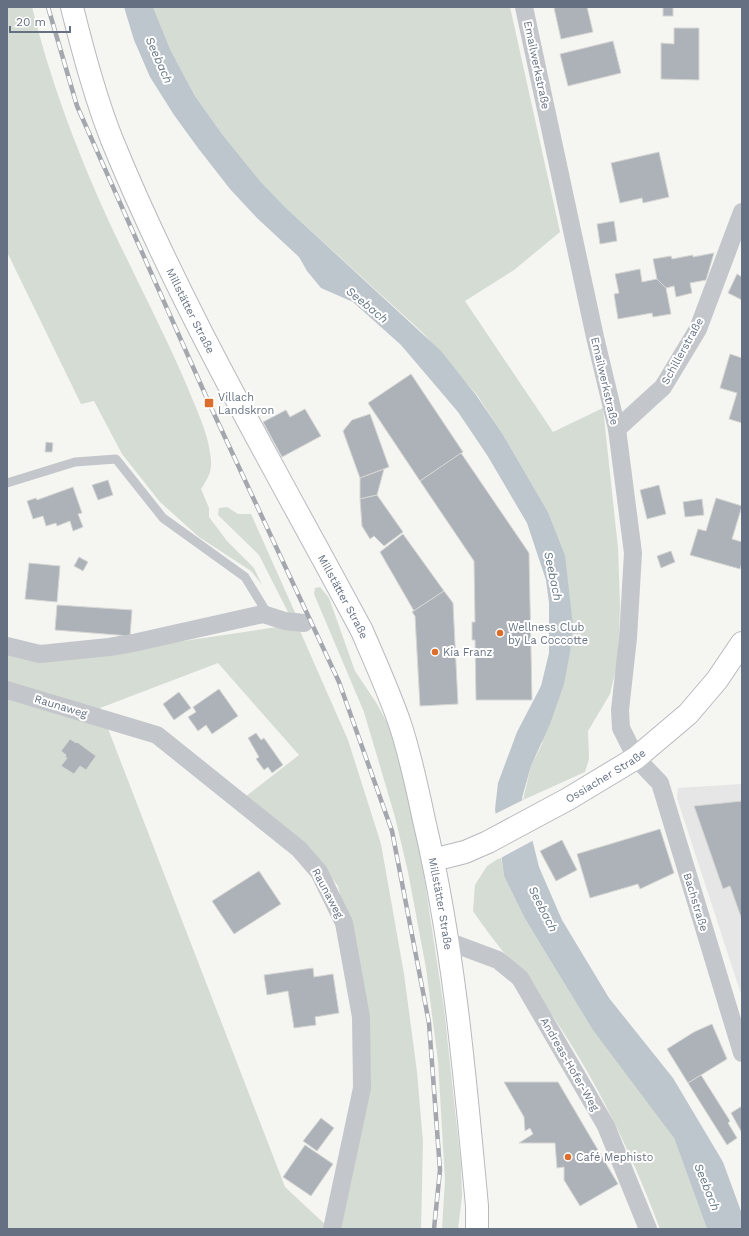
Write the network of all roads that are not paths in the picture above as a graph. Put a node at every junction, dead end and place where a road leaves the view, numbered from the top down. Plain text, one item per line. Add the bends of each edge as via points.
1 (72, 7) edge
2 (524, 7) edge
3 (742, 212) edge
4 (617, 429) junction
5 (7, 483) edge
6 (263, 614) junction
7 (304, 623) dead end
8 (742, 643) edge
9 (7, 646) edge
10 (7, 690) edge
11 (636, 758) junction
12 (434, 860) junction
13 (447, 941) junction
14 (742, 1053) edge
15 (332, 1229) edge
16 (477, 1229) edge
17 (648, 1229) edge

1 - 12 street, Millstätter Straße via 89,72 112,138 145,216 184,298 362,631 382,677 410,758
2 - 4 street, Emailwerkstraße via 594,337
3 - 4 street, Schillerstraße via 698,329 663,387
4 - 11 street, Emailwerkstraße via 633,553 628,638 620,710 621,728
5 - 6 lane via 75,462 116,459 163,518 244,577 264,608
6 - 7 street
6 - 9 street via 109,647 40,654
8 - 11 street, Ossiacher Straße via 717,680 688,714
10 - 15 street, Raunaweg via 157,735 299,849 319,872 344,923 361,1017 362,1088
11 - 12 street, Ossiacher Straße via 568,799 488,842 465,852
11 - 14 street, Bachstraße via 660,783
12 - 13 street, Millstätter Straße
13 - 16 street, Millstätter Straße via 460,1034
13 - 17 street, Andreas-Hofer-Weg via 498,960 520,978 606,1126

